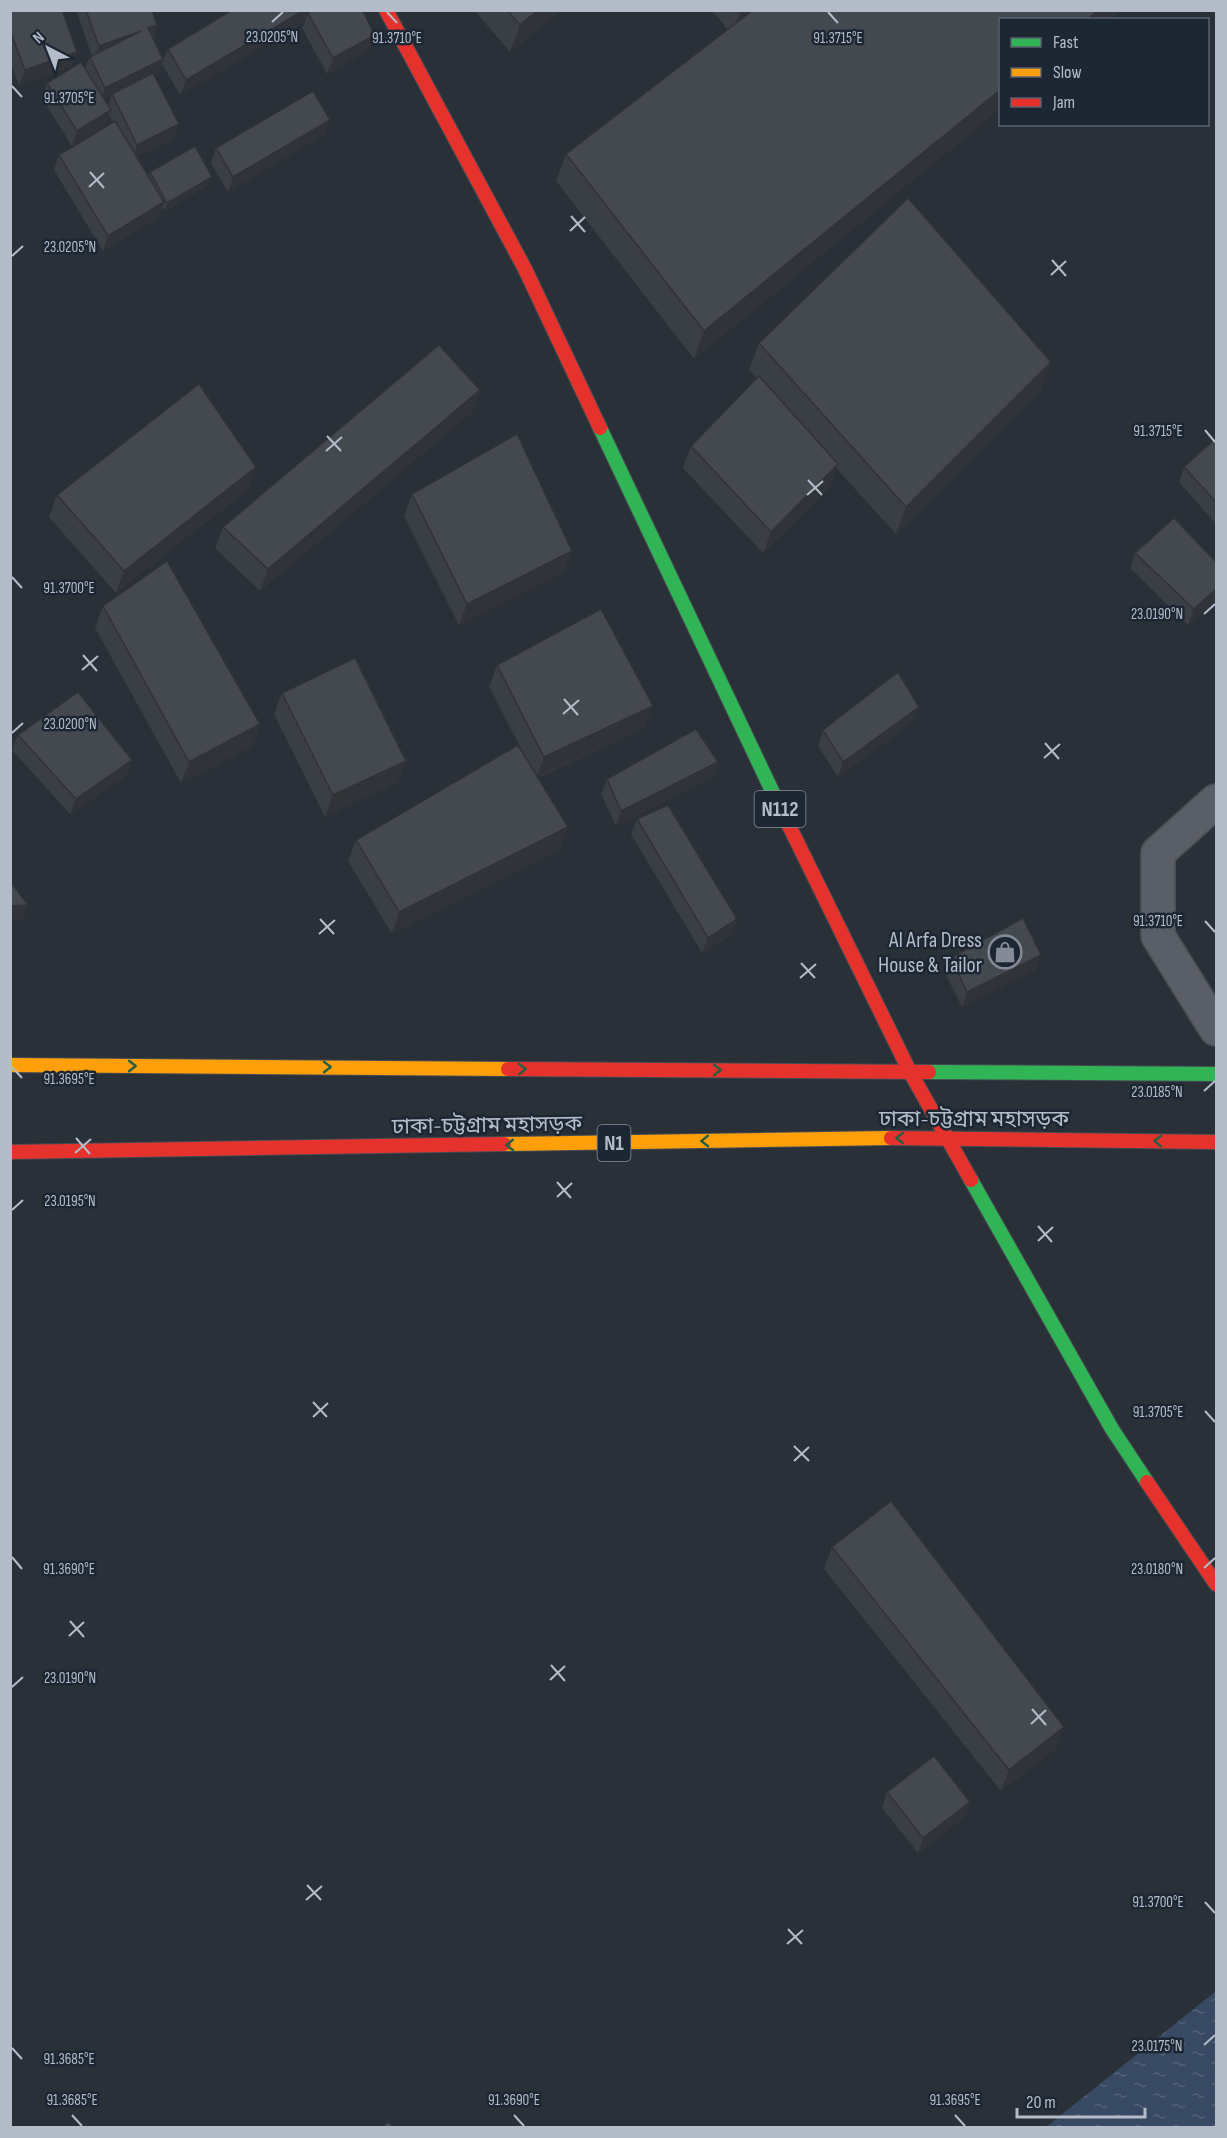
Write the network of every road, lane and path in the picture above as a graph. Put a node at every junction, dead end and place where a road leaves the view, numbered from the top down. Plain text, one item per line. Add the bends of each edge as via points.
1 (386, 10) edge
2 (1216, 801) edge
3 (1216, 1029) edge
4 (10, 1065) edge
5 (910, 1072) junction
6 (1216, 1074) edge
7 (946, 1137) junction
8 (1216, 1142) edge
9 (10, 1152) edge
10 (1216, 1584) edge

1 - 5 highway, N112 via 525,269 802,855
2 - 3 street via 1158,853 1158,936
4 -> 5 highway, ঢাকা-চট্টগ্রাম মহাসড়ক
5 - 6 highway, ঢাকা-চট্টগ্রাম মহাসড়ক
5 - 7 highway, N112
8 -> 7 highway, ঢাকা-চট্টগ্রাম মহাসড়ক / N1
7 -> 9 highway, ঢাকা-চট্টগ্রাম মহাসড়ক / N1
7 - 10 highway, N112 via 1112,1429

